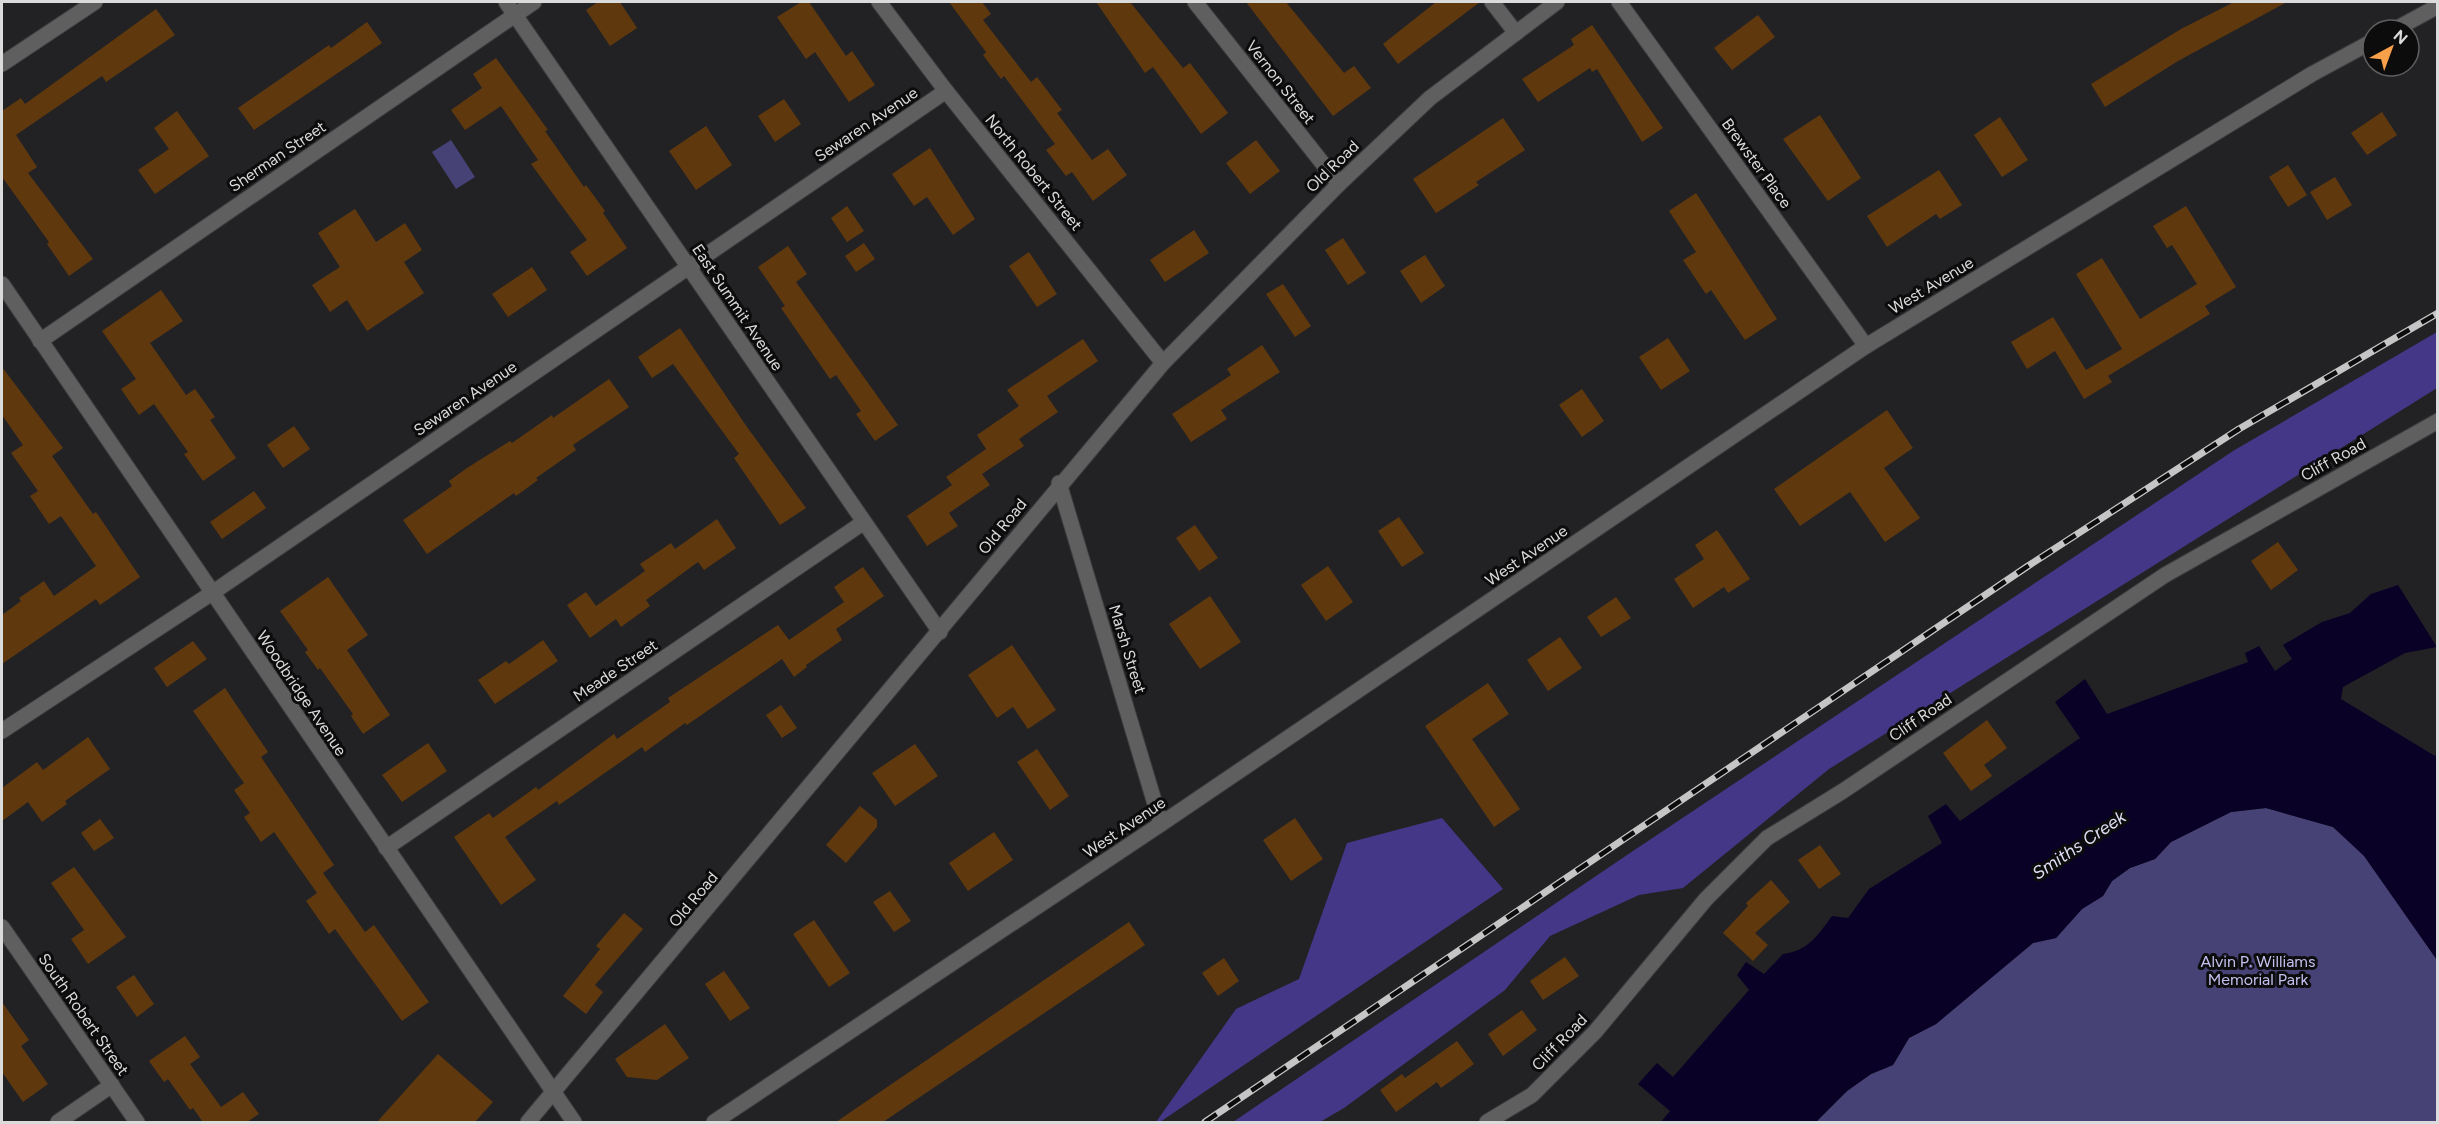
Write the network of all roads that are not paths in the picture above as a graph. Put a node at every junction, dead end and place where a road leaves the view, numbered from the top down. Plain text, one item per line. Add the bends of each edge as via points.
1 (95, 2) edge
2 (534, 2) edge
3 (879, 2) edge
4 (1195, 2) edge
5 (1492, 2) edge
6 (1557, 2) edge
7 (1619, 2) edge
8 (2438, 6) edge
9 (511, 8) edge
10 (2416, 18) edge
11 (1516, 33) junction
12 (2361, 47) edge
13 (2, 64) edge
14 (946, 91) junction
15 (1339, 184) junction
16 (689, 267) junction
17 (2, 284) edge
18 (40, 341) junction
19 (1866, 346) junction
20 (1163, 363) junction
21 (2438, 421) edge
22 (1059, 483) junction
23 (864, 522) junction
24 (212, 593) junction
25 (940, 632) junction
26 (2, 731) edge
27 (1161, 824) junction
28 (386, 848) junction
29 (2, 927) edge
30 (112, 1085) junction
31 (554, 1093) junction
32 (58, 1122) edge
33 (137, 1122) edge
34 (528, 1122) edge
35 (574, 1122) edge
36 (714, 1122) edge
37 (1487, 1122) edge

1 - 13 street
2 - 9 street, Sherman Street
3 - 14 street, North Robert Street
4 - 15 street, Vernon Street
5 - 11 street
6 - 11 street, Old Road
7 - 19 street, Brewster Place
8 - 10 street
9 - 16 street, East Summit Avenue
9 - 18 street, Sherman Street
11 - 15 street, Old Road via 1430,98
12 - 19 street, West Avenue
14 - 16 street, Sewaren Avenue
14 - 20 street, North Robert Street
15 - 20 street, Old Road
16 - 23 street, East Summit Avenue
16 - 24 street, Sewaren Avenue
17 - 18 street, Woodbridge Avenue
18 - 24 street, Woodbridge Avenue
19 - 27 street, West Avenue
20 - 22 street, Old Road
21 - 37 street, Cliff Road via 2164,575 1767,838 1706,899 1595,1032 1532,1095
22 - 25 street, Old Road
22 - 27 street, Marsh Street
23 - 25 street, East Summit Avenue
23 - 28 street, Meade Street
24 - 26 street, Sewaren Avenue
24 - 28 street, Woodbridge Avenue
25 - 31 street, Old Road
27 - 36 street, West Avenue
28 - 31 street, Woodbridge Avenue
29 - 30 street, South Robert Street
30 - 32 street
30 - 33 street, South Robert Street
31 - 34 street, Old Road
31 - 35 street, Woodbridge Avenue

